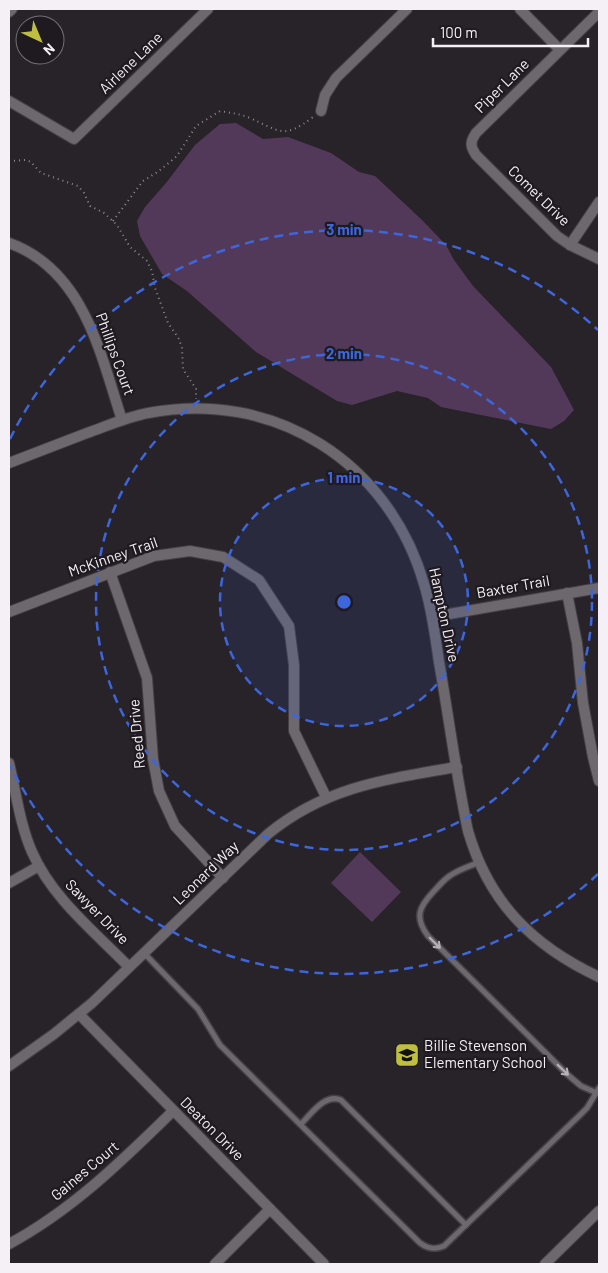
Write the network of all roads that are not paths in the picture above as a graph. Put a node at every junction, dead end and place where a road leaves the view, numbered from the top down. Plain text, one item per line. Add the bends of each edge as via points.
1 (12, 9) edge
2 (208, 9) edge
3 (407, 9) edge
4 (520, 9) edge
5 (9, 12) edge
6 (599, 12) edge
7 (560, 50) junction
8 (9, 101) edge
9 (322, 111) road end
10 (470, 141) joint
11 (599, 202) edge
12 (9, 243) edge
13 (570, 245) junction
14 (599, 259) edge
15 (122, 420) junction
16 (9, 463) edge
17 (110, 572) junction
18 (599, 588) edge
19 (567, 593) junction
20 (9, 612) edge
21 (432, 617) junction
22 (9, 763) edge
23 (457, 766) junction
24 (599, 781) edge
25 (326, 797) junction
26 (480, 862) junction
27 (39, 866) junction
28 (223, 878) junction
29 (9, 883) edge
30 (144, 953) junction
31 (130, 966) junction
32 (599, 977) edge
33 (79, 1014) junction
34 (9, 1066) edge
35 (598, 1090) edge
36 (173, 1111) junction
37 (301, 1124) junction
38 (270, 1209) junction
39 (599, 1211) edge
40 (466, 1225) junction
41 (9, 1244) edge
42 (215, 1264) edge
43 (324, 1264) edge
44 (545, 1264) edge

1 - 5 street
2 - 8 street, Airlene Lane via 74,139
3 - 9 street via 336,78 325,95
4 - 7 street
6 - 7 street, Piper Lane
7 - 10 street, Piper Lane
10 - 13 street, Comet Drive via 476,155 545,226
11 - 13 street
12 - 15 street, Phillips Court via 37,257 76,298 92,328
13 - 14 street, Comet Drive
15 - 16 street, Hampton Drive
15 - 21 street, Hampton Drive via 150,413 226,410 288,427 321,444 363,477 388,506 408,538
17 - 20 street, McKinney Trail
17 - 25 street, McKinney Trail via 154,556 190,551 223,557 259,580 289,626 294,665 294,731
17 - 28 street, Reed Drive via 147,678 153,759 159,791 175,826
18 - 19 street, Baxter Trail
19 - 21 street, Baxter Trail
19 - 24 street via 577,643 583,703
21 - 23 street, Hampton Drive
22 - 27 street, Sawyer Drive via 25,829
23 - 25 street, Leonard Way via 380,780
23 - 26 street, Hampton Drive via 468,831
25 - 28 street, Leonard Way via 280,824
26 - 32 street, Hampton Drive via 502,901 532,936 568,962
26 -> 35 lane via 452,874 425,901 420,922 428,936 568,1075 581,1086
27 - 29 street
27 - 31 street, Sawyer Drive via 57,894
28 - 30 street, Leonard Way
30 - 31 street, Leonard Way
30 - 37 lane via 198,1009 220,1045
31 - 33 street, Leonard Way
33 - 34 street, Leonard Way
33 - 36 street, Deaton Drive
35 - 40 lane via 581,1114
36 - 38 street, Deaton Drive
36 - 41 street, Gaines Court via 76,1201
37 - 40 lane via 424,1246 434,1249 444,1246
37 - 40 lane via 325,1101 341,1100
38 - 42 street
38 - 43 street, Deaton Drive
39 - 44 street

